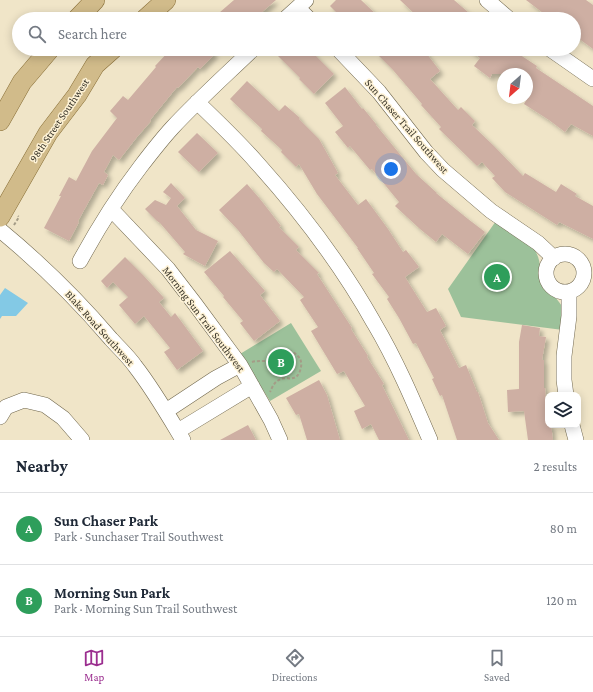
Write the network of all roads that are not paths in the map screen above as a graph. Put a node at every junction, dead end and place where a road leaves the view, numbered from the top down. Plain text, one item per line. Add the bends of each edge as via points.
1 (95, 0) edge
2 (166, 0) edge
3 (487, 0) edge
4 (302, 4) edge
5 (84, 12) edge
6 (153, 12) edge
7 (293, 12) edge
8 (501, 12) edge
9 (44, 56) edge
10 (105, 56) edge
11 (246, 56) edge
12 (345, 56) edge
13 (560, 56) edge
14 (593, 78) edge
15 (197, 102) junction
16 (0, 121) edge
17 (111, 209) junction
18 (0, 216) edge
19 (0, 230) edge
20 (554, 258) junction
21 (80, 261) dead end
22 (569, 292) junction
23 (245, 364) junction
24 (204, 386) junction
25 (252, 386) junction
26 (566, 392) edge
27 (218, 407) junction
28 (166, 411) junction
29 (0, 417) edge
30 (573, 428) edge
31 (180, 435) edge
32 (82, 440) edge
33 (280, 440) edge
34 (430, 440) edge
35 (576, 440) edge

1 - 5 main road
2 - 6 main road
3 - 8 street
4 - 7 street
9 - 16 main road via 22,82
10 - 18 main road, 98th Street Southwest via 95,65 77,95 48,133
11 - 15 street
12 - 20 street, Sun Chaser Trail Southwest via 443,170 491,211 538,243
13 - 14 street
15 - 17 street via 150,155
15 - 34 street via 258,164 331,255 378,329
17 - 21 street
17 - 23 street, Morning Sun Trail Southwest via 168,269
19 - 28 street, Blake Road Southwest via 39,264 93,318 134,365
20 - 22 street via 547,266 547,281 556,290
20 - 22 street via 565,254 577,258 581,263 584,275 582,281
22 - 26 street via 564,356
23 - 24 street
23 - 25 street, Morning Sun Trail Southwest
24 - 27 street
24 - 28 street
25 - 27 street
25 - 33 street, Morning Sun Trail Southwest
27 - 31 street
28 - 31 street, Blake Road Southwest
29 - 32 street via 6,407 24,400 45,405 63,418
30 - 35 street

